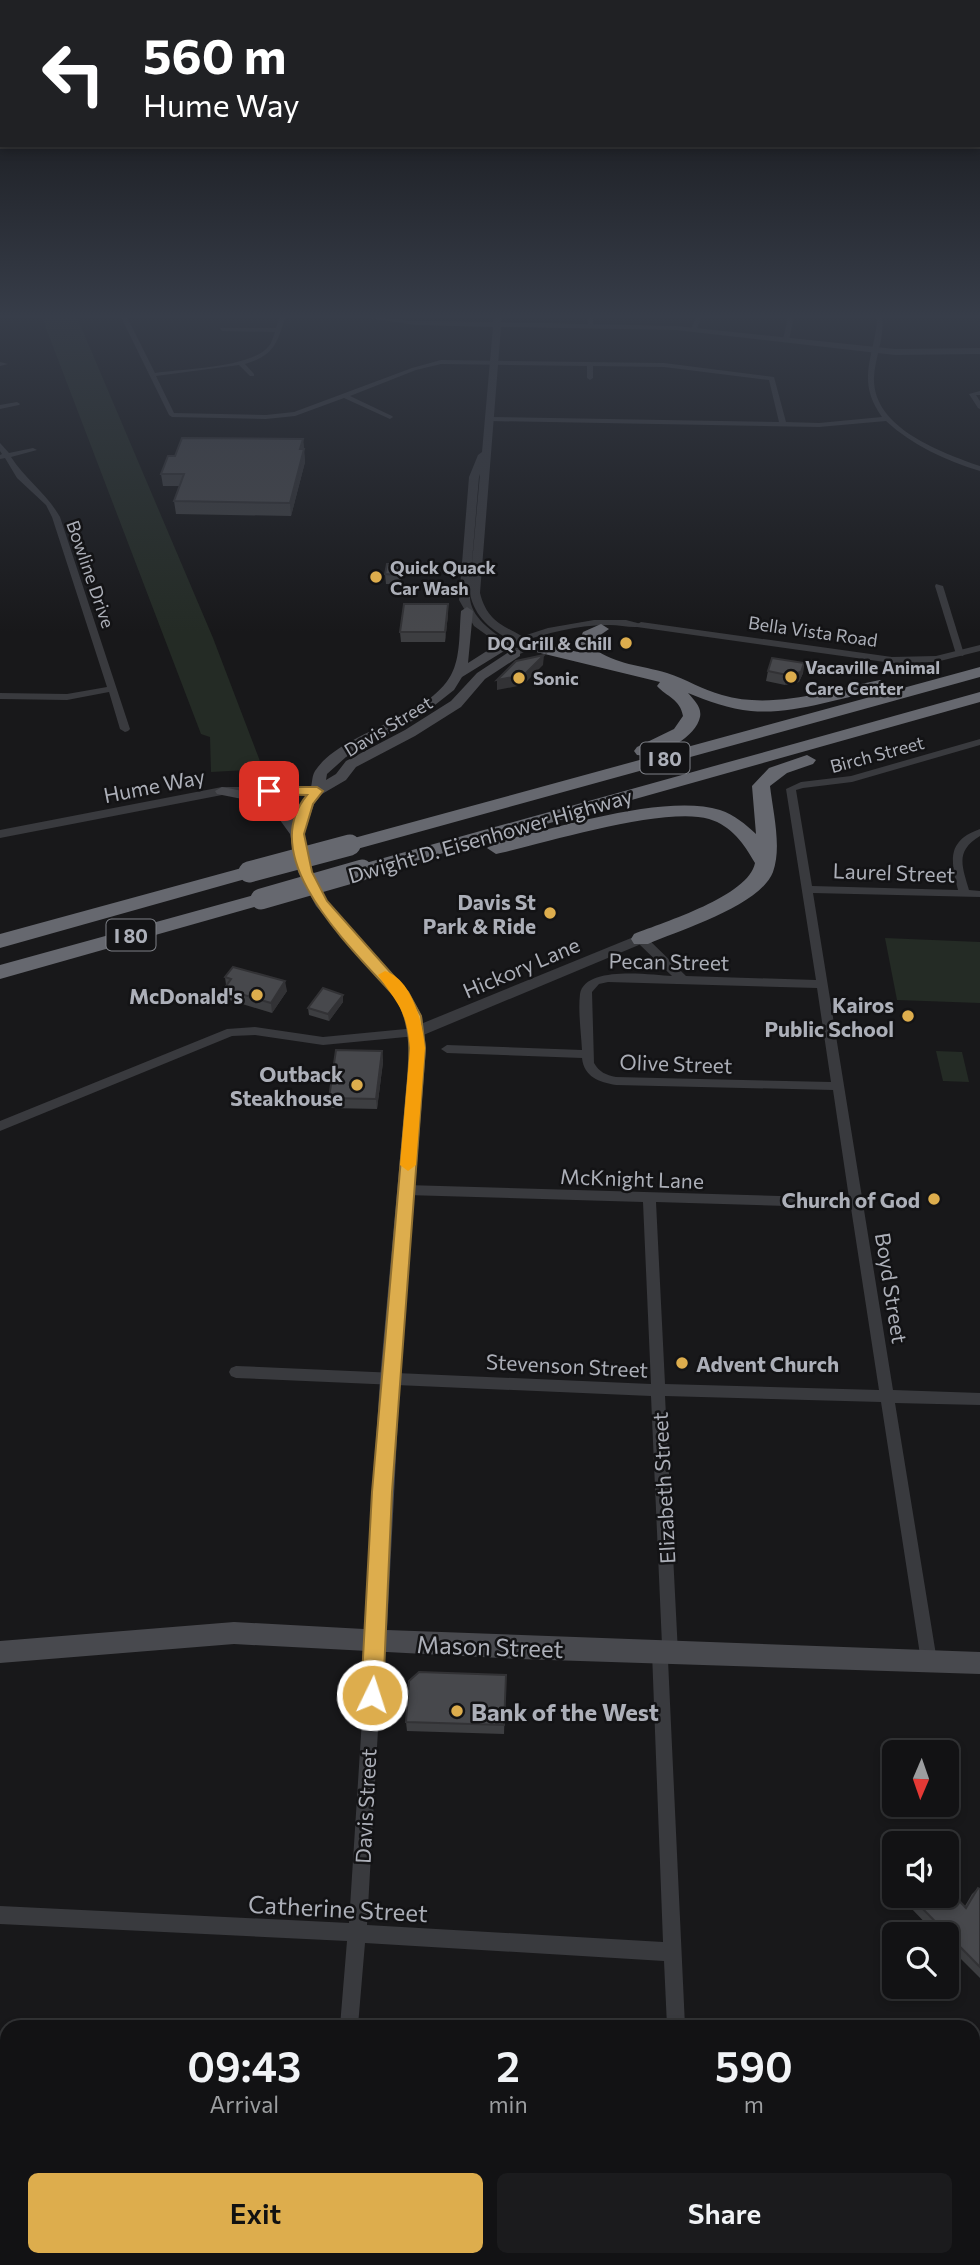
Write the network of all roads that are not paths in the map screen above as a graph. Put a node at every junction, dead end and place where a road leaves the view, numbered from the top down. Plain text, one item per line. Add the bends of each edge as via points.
1 (489, 421) edge
2 (592, 421) edge
3 (782, 421) edge
4 (869, 421) edge
5 (890, 421) edge
6 (670, 422) joint
7 (783, 424) junction
8 (0, 445) edge
9 (33, 450) dead end
10 (486, 452) junction
11 (4, 456) edge
12 (980, 469) edge
13 (939, 586) dead end
14 (467, 611) junction
15 (641, 625) junction
16 (601, 629) junction
17 (517, 646) junction
18 (980, 648) edge
19 (960, 654) junction
20 (603, 663) junction
21 (980, 670) edge
22 (458, 674) junction
23 (111, 689) junction
24 (0, 696) edge
25 (980, 697) edge
26 (940, 709) junction
27 (125, 729) dead end
28 (980, 742) edge
29 (222, 791) junction
30 (317, 791) junction
31 (519, 798) junction
32 (790, 798) joint
33 (980, 832) edge
34 (0, 834) edge
35 (297, 834) junction
36 (765, 863) junction
37 (362, 870) junction
38 (806, 889) junction
39 (964, 893) junction
40 (980, 894) edge
41 (640, 939) junction
42 (0, 941) edge
43 (0, 972) edge
44 (683, 980) junction
45 (820, 984) junction
46 (416, 1032) junction
47 (447, 1049) dead end
48 (588, 1054) junction
49 (837, 1086) junction
50 (0, 1126) edge
51 (406, 1190) junction
52 (649, 1197) junction
53 (856, 1203) junction
54 (236, 1373) dead end
55 (390, 1378) junction
56 (659, 1390) junction
57 (887, 1396) junction
58 (980, 1399) edge
59 (375, 1641) junction
60 (0, 1652) edge
61 (665, 1653) junction
62 (929, 1661) junction
63 (980, 1663) edge
64 (0, 1915) edge
65 (358, 1933) junction
66 (673, 1952) junction
67 (350, 2020) edge
68 (676, 2020) edge

1 - 10 street
2 - 6 street
3 - 7 street
4 - 7 street
5 - 12 street via 925,446
6 - 7 street
8 - 11 street, Bowline Drive
9 - 11 street
10 - 14 street via 474,477 464,586
10 - 17 street via 476,600 484,617
11 - 23 street, Bowline Drive via 56,517
13 - 19 street
14 - 17 street via 483,629
14 - 22 main road
15 - 16 street, Bella Vista Road
15 - 17 street, Bella Vista Road via 625,621 583,624
15 - 19 street, Bella Vista Road via 892,660
16 - 17 street, Bella Vista Road
16 - 20 highway via 589,635 584,649
17 - 20 highway
17 - 22 main road, Davis Street
17 - 30 main road, Davis Street via 456,704 360,759
17 - 31 highway via 666,686 679,693 691,712 688,728 678,737 568,775
18 - 19 street, Bella Vista Road
20 - 21 highway via 662,677 717,699 760,706 950,671
21 - 31 highway, Dwight D. Eisenhower Highway / I 80
22 - 30 main road, Davis Street via 416,713 341,754 320,773
23 - 24 street via 67,696
23 - 27 street, Bowline Drive
25 - 26 highway, Dwight D. Eisenhower Highway / I 80
26 - 36 highway via 902,729 794,764 765,779 760,794 768,852
26 - 37 highway, Dwight D. Eisenhower Highway / I 80
28 - 32 street, Birch Street via 852,779 794,786
29 - 30 street, Hume Way
29 - 34 street, Hume Way
29 - 35 main road via 277,806
30 - 35 main road, Davis Street via 307,803
31 - 42 highway, Dwight D. Eisenhower Highway / I 80, bridge
32 - 38 street, Boyd Street
33 - 39 street via 956,853
35 - 46 main road, Davis Street via 305,872 321,903 403,996 414,1016
36 - 37 highway via 756,843 734,823 678,809 442,860
36 - 41 highway via 757,882 733,900
37 - 43 highway, Dwight D. Eisenhower Highway / I 80, bridge
38 - 39 street, Laurel Street
38 - 45 street, Boyd Street
39 - 40 street, Laurel Street
41 - 44 street
41 - 46 street, Hickory Lane
44 - 45 street, Pecan Street
44 - 48 street, Pecan Street via 608,978 589,984
45 - 49 street, Boyd Street
46 - 50 street via 323,1041 231,1032
46 - 51 main road, Davis Street
47 - 48 street
48 - 49 street, Olive Street via 593,1073 609,1080
49 - 53 street, Boyd Street
51 - 52 street, McKnight Lane
51 - 55 main road, Davis Street
52 - 53 street, McKnight Lane
52 - 56 street, Elizabeth Street
53 - 57 street, Boyd Street
54 - 55 street, Stevenson Street
55 - 56 street, Stevenson Street
55 - 59 main road, Davis Street
56 - 57 street, Stevenson Street
56 - 61 street, Elizabeth Street
57 - 58 street, Stevenson Street
57 - 62 street, Boyd Street
59 - 60 main road, Mason Street via 234,1633
59 - 61 main road, Mason Street
59 - 65 street, Davis Street
61 - 62 main road, Mason Street
61 - 66 street, Elizabeth Street
62 - 63 main road, Mason Street
64 - 65 street, Catherine Street
65 - 66 street, Catherine Street
65 - 67 street, Davis Street
66 - 68 street, Elizabeth Street

